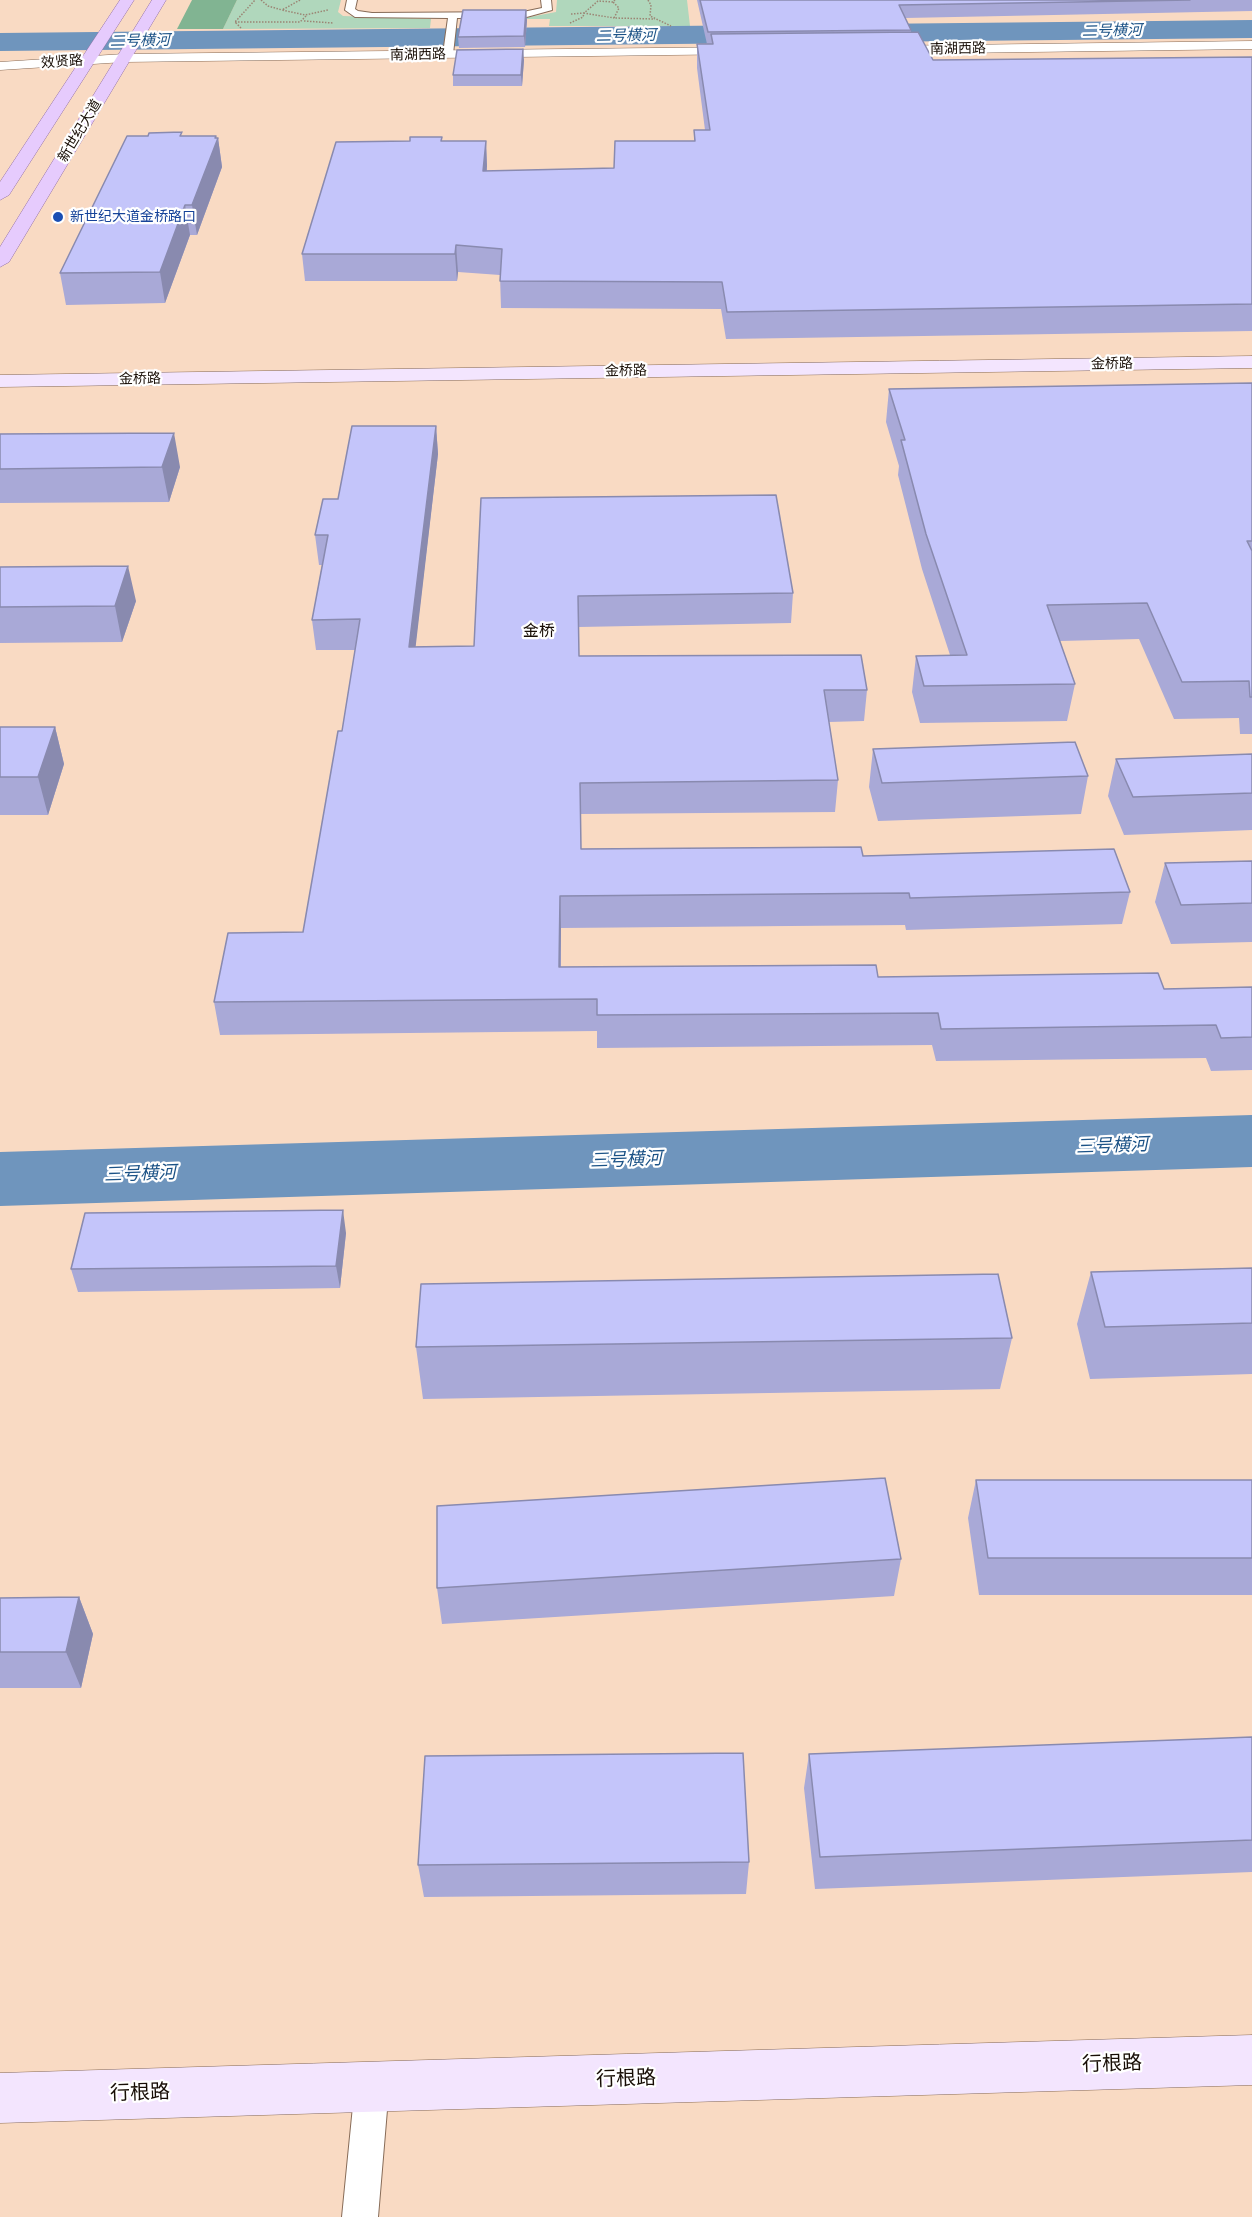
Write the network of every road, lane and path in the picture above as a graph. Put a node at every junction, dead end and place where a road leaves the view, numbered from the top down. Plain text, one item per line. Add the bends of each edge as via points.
1 (127, 0) edge
2 (159, 0) edge
3 (255, 0) edge
4 (261, 0) edge
5 (300, 0) edge
6 (352, 0) edge
7 (546, 0) edge
8 (648, 0) edge
9 (614, 1) edge
10 (332, 6) dead end
11 (282, 10) junction
12 (584, 13) junction
13 (309, 14) junction
14 (453, 16) junction
15 (614, 18) junction
16 (655, 19) junction
17 (235, 22) junction
18 (568, 26) dead end
19 (671, 26) dead end
20 (241, 28) dead end
21 (1252, 45) edge
22 (871, 50) edge
23 (752, 51) edge
24 (448, 54) junction
25 (124, 58) junction
26 (87, 61) junction
27 (0, 66) edge
28 (0, 195) edge
29 (0, 262) edge
30 (1252, 362) edge
31 (1252, 379) edge
32 (0, 381) edge
33 (0, 397) edge
34 (1252, 2060) edge
35 (372, 2086) junction
36 (0, 2098) edge
37 (360, 2217) edge

1 - 26 main road, 新世纪大道
2 - 25 main road, 新世纪大道
3 - 17 path
4 - 11 path
5 - 11 path
6 - 14 lane via 350,10 355,14
7 - 14 lane via 547,10 535,13
8 - 16 path via 650,16
9 - 12 path via 598,0
9 - 15 path via 619,8
10 - 13 path
11 - 13 path
12 - 15 path
12 - 18 path via 584,17
13 - 17 path via 300,22
14 - 24 lane
15 - 16 path
16 - 19 path
17 - 20 path
21 - 22 street, 南湖西路
23 - 24 street, 南湖西路
24 - 25 street, 南湖西路
25 - 26 street, 效贤路
25 - 29 main road, 新世纪大道
26 - 27 street, 效贤路
26 - 28 main road, 新世纪大道
30 - 32 street, 金桥路
31 - 33 street, 金桥路
34 - 35 street, 行根路
35 - 36 street, 行根路
35 - 37 lane

